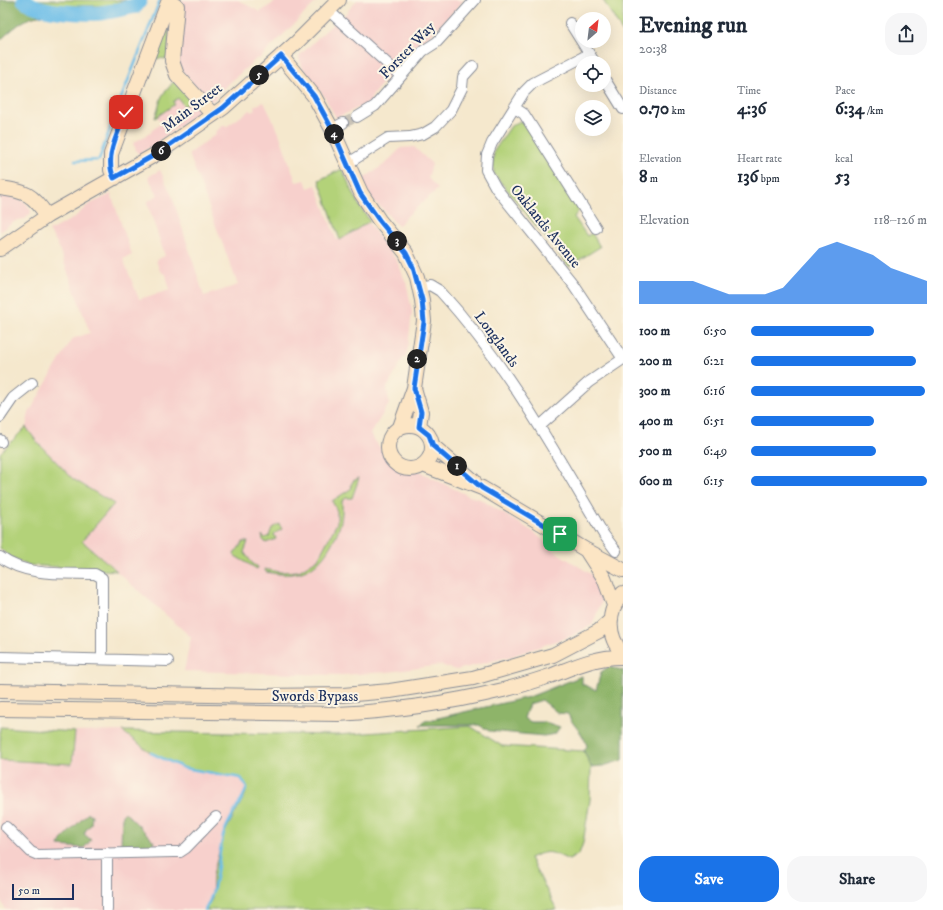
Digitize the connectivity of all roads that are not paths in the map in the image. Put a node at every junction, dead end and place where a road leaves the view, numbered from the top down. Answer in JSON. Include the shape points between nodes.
{"nodes":[{"id":1,"x":169,"y":0,"type":"edge"},
{"id":2,"x":339,"y":0,"type":"edge"},
{"id":3,"x":471,"y":2,"type":"edge"},
{"id":4,"x":329,"y":11,"type":"junction"},
{"id":5,"x":570,"y":22,"type":"dead end"},
{"id":6,"x":589,"y":54,"type":"joint"},
{"id":7,"x":281,"y":56,"type":"junction"},
{"id":8,"x":473,"y":66,"type":"dead end"},
{"id":9,"x":401,"y":76,"type":"junction"},
{"id":10,"x":611,"y":89,"type":"edge"},
{"id":11,"x":515,"y":108,"type":"junction"},
{"id":12,"x":623,"y":109,"type":"edge"},
{"id":13,"x":213,"y":115,"type":"junction"},
{"id":14,"x":357,"y":117,"type":"tunnel mouth"},
{"id":15,"x":347,"y":164,"type":"junction"},
{"id":16,"x":114,"y":178,"type":"junction"},
{"id":17,"x":0,"y":188,"type":"edge"},
{"id":18,"x":47,"y":216,"type":"junction"},
{"id":19,"x":596,"y":228,"type":"dead end"},
{"id":20,"x":0,"y":249,"type":"edge"},
{"id":21,"x":419,"y":287,"type":"junction"},
{"id":22,"x":623,"y":359,"type":"edge"},
{"id":23,"x":32,"y":383,"type":"dead end"},
{"id":24,"x":414,"y":388,"type":"junction"},
{"id":25,"x":0,"y":418,"type":"edge"},
{"id":26,"x":540,"y":426,"type":"junction"},
{"id":27,"x":400,"y":427,"type":"junction"},
{"id":28,"x":419,"y":427,"type":"junction"},
{"id":29,"x":433,"y":446,"type":"junction"},
{"id":30,"x":423,"y":465,"type":"junction"},
{"id":31,"x":482,"y":488,"type":"junction"},
{"id":32,"x":586,"y":550,"type":"junction"},
{"id":33,"x":616,"y":551,"type":"dead end"},
{"id":34,"x":0,"y":557,"type":"edge"},
{"id":35,"x":623,"y":570,"type":"edge"},
{"id":36,"x":623,"y":593,"type":"edge"},
{"id":37,"x":614,"y":605,"type":"junction"},
{"id":38,"x":611,"y":620,"type":"junction"},
{"id":39,"x":623,"y":655,"type":"edge"},
{"id":40,"x":0,"y":657,"type":"edge"},
{"id":41,"x":102,"y":659,"type":"junction"},
{"id":42,"x":168,"y":661,"type":"dead end"},
{"id":43,"x":0,"y":692,"type":"edge"},
{"id":44,"x":0,"y":709,"type":"edge"},
{"id":45,"x":216,"y":816,"type":"dead end"},
{"id":46,"x":6,"y":827,"type":"dead end"},
{"id":47,"x":108,"y":853,"type":"junction"},
{"id":48,"x":107,"y":910,"type":"edge"}],
"edges":[{"from":1,"to":13,"type":"main road","via":[[177,6],[172,61],[177,75]]},
{"from":1,"to":16,"type":"main road","via":[[111,154]]},
{"from":2,"to":4,"type":"main road","name":"Main Street"},
{"from":3,"to":9,"type":"street","name":"Forster Way","via":[[437,42],[427,47]]},
{"from":4,"to":7,"type":"main road","name":"Main Street"},
{"from":4,"to":9,"type":"street"},
{"from":5,"to":6,"type":"street"},
{"from":6,"to":11,"type":"street","name":"Oaklands Avenue","via":[[533,83],[524,92]]},
{"from":7,"to":13,"type":"main road","name":"Main Street"},
{"from":7,"to":15,"type":"main road","via":[[338,126]]},
{"from":8,"to":15,"type":"street","via":[[463,77],[462,88],[452,110],[435,127],[423,134],[388,138]]},
{"from":9,"to":14,"type":"street","name":"Forster Way","via":[[375,106]]},
{"from":10,"to":12,"type":"street"},
{"from":11,"to":19,"type":"street","via":[[524,114]]},
{"from":11,"to":22,"type":"street","name":"Oaklands Avenue","via":[[492,143],[487,155],[486,170],[490,179],[573,284]]},
{"from":13,"to":16,"type":"main road","name":"Main Street","via":[[158,153]]},
{"from":15,"to":21,"type":"main road","via":[[366,203],[406,253]]},
{"from":16,"to":18,"type":"main road","name":"Main Street"},
{"from":17,"to":18,"type":"main road","via":[[31,196]]},
{"from":18,"to":20,"type":"main road","name":"Main Street"},
{"from":21,"to":24,"type":"main road","via":[[424,322]]},
{"from":21,"to":26,"type":"street","name":"Longlands","via":[[434,287],[459,311]]},
{"from":22,"to":26,"type":"street","via":[[589,382]]},
{"from":23,"to":25,"type":"street","via":[[13,398]]},
{"from":24,"to":27,"type":"main road"},
{"from":24,"to":28,"type":"main road","via":[[421,412]]},
{"from":26,"to":33,"type":"street","name":"Longlands","via":[[604,536]]},
{"from":27,"to":28,"type":"main road"},
{"from":27,"to":30,"type":"main road","via":[[390,436],[388,442],[388,452],[392,460],[396,465],[407,469]]},
{"from":28,"to":29,"type":"main road","via":[[429,435]]},
{"from":29,"to":30,"type":"main road","via":[[431,455]]},
{"from":29,"to":31,"type":"main road"},
{"from":30,"to":31,"type":"main road"},
{"from":31,"to":32,"type":"main road"},
{"from":32,"to":35,"type":"main road"},
{"from":32,"to":37,"type":"main road","via":[[604,578]]},
{"from":34,"to":41,"type":"street","via":[[16,567],[30,571],[95,574],[102,578]]},
{"from":36,"to":37,"type":"main road"},
{"from":37,"to":38,"type":"main road"},
{"from":38,"to":39,"type":"main road","via":[[612,636]]},
{"from":38,"to":43,"type":"main road","name":"Swords Bypass","via":[[599,631],[553,655],[473,678],[390,691],[263,696]]},
{"from":39,"to":44,"type":"main road","name":"Swords Bypass","via":[[592,660],[544,678],[455,701],[376,712],[338,714]]},
{"from":40,"to":41,"type":"street"},
{"from":41,"to":42,"type":"street"},
{"from":45,"to":47,"type":"street","via":[[180,852]]},
{"from":46,"to":47,"type":"street","via":[[30,852],[38,855]]},
{"from":47,"to":48,"type":"street"}]}
